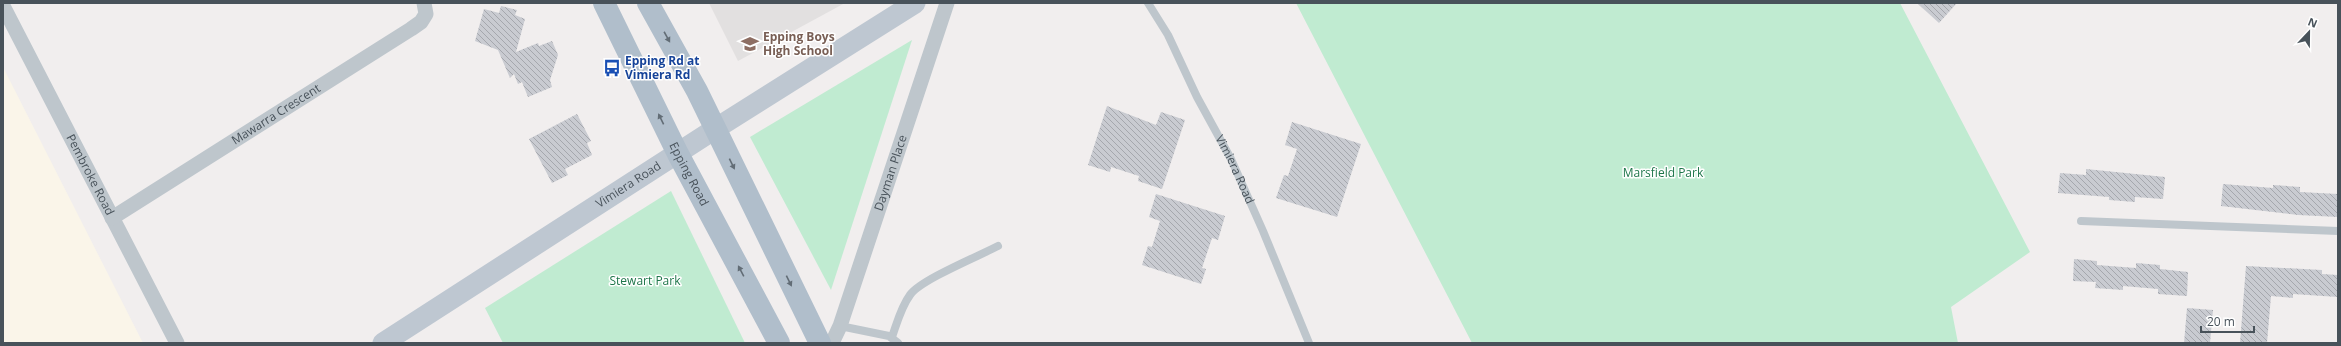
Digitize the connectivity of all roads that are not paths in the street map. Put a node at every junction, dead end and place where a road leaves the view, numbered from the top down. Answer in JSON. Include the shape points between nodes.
{"nodes":[{"id":1,"x":424,"y":3,"type":"edge"},
{"id":2,"x":604,"y":3,"type":"edge"},
{"id":3,"x":648,"y":3,"type":"edge"},
{"id":4,"x":915,"y":3,"type":"edge"},
{"id":5,"x":947,"y":3,"type":"edge"},
{"id":6,"x":1148,"y":3,"type":"edge"},
{"id":7,"x":3,"y":6,"type":"edge"},
{"id":8,"x":715,"y":129,"type":"junction"},
{"id":9,"x":678,"y":154,"type":"junction"},
{"id":10,"x":112,"y":218,"type":"junction"},
{"id":11,"x":2081,"y":221,"type":"dead end"},
{"id":12,"x":2338,"y":231,"type":"edge"},
{"id":13,"x":998,"y":246,"type":"dead end"},
{"id":14,"x":840,"y":326,"type":"junction"},
{"id":15,"x":892,"y":337,"type":"junction"},
{"id":16,"x":178,"y":343,"type":"edge"},
{"id":17,"x":383,"y":343,"type":"edge"},
{"id":18,"x":779,"y":343,"type":"edge"},
{"id":19,"x":820,"y":343,"type":"edge"},
{"id":20,"x":832,"y":343,"type":"edge"},
{"id":21,"x":898,"y":343,"type":"edge"},
{"id":22,"x":1309,"y":343,"type":"edge"}],
"edges":[{"from":1,"to":10,"type":"street","name":"Mawarra Crescent","via":[[426,14],[411,29]]},
{"from":9,"to":2,"type":"main road","name":"Epping Road","one_way":true},
{"from":3,"to":8,"type":"main road","one_way":true},
{"from":4,"to":8,"type":"street","name":"Vimiera Road"},
{"from":5,"to":14,"type":"street","name":"Dayman Place"},
{"from":6,"to":22,"type":"lane","name":"Vimiera Road","via":[[1168,35],[1197,97],[1231,160]]},
{"from":7,"to":10,"type":"street","name":"Pembroke Road"},
{"from":8,"to":9,"type":"street","name":"Vimiera Road"},
{"from":8,"to":19,"type":"main road","one_way":true},
{"from":9,"to":17,"type":"street","name":"Vimiera Road"},
{"from":18,"to":9,"type":"main road","name":"Epping Road","one_way":true},
{"from":10,"to":16,"type":"street","name":"Pembroke Road"},
{"from":11,"to":12,"type":"lane"},
{"from":13,"to":15,"type":"lane","via":[[923,283],[907,299]]},
{"from":14,"to":15,"type":"lane"},
{"from":14,"to":20,"type":"street","name":"Dayman Place"},
{"from":15,"to":21,"type":"lane"}]}
